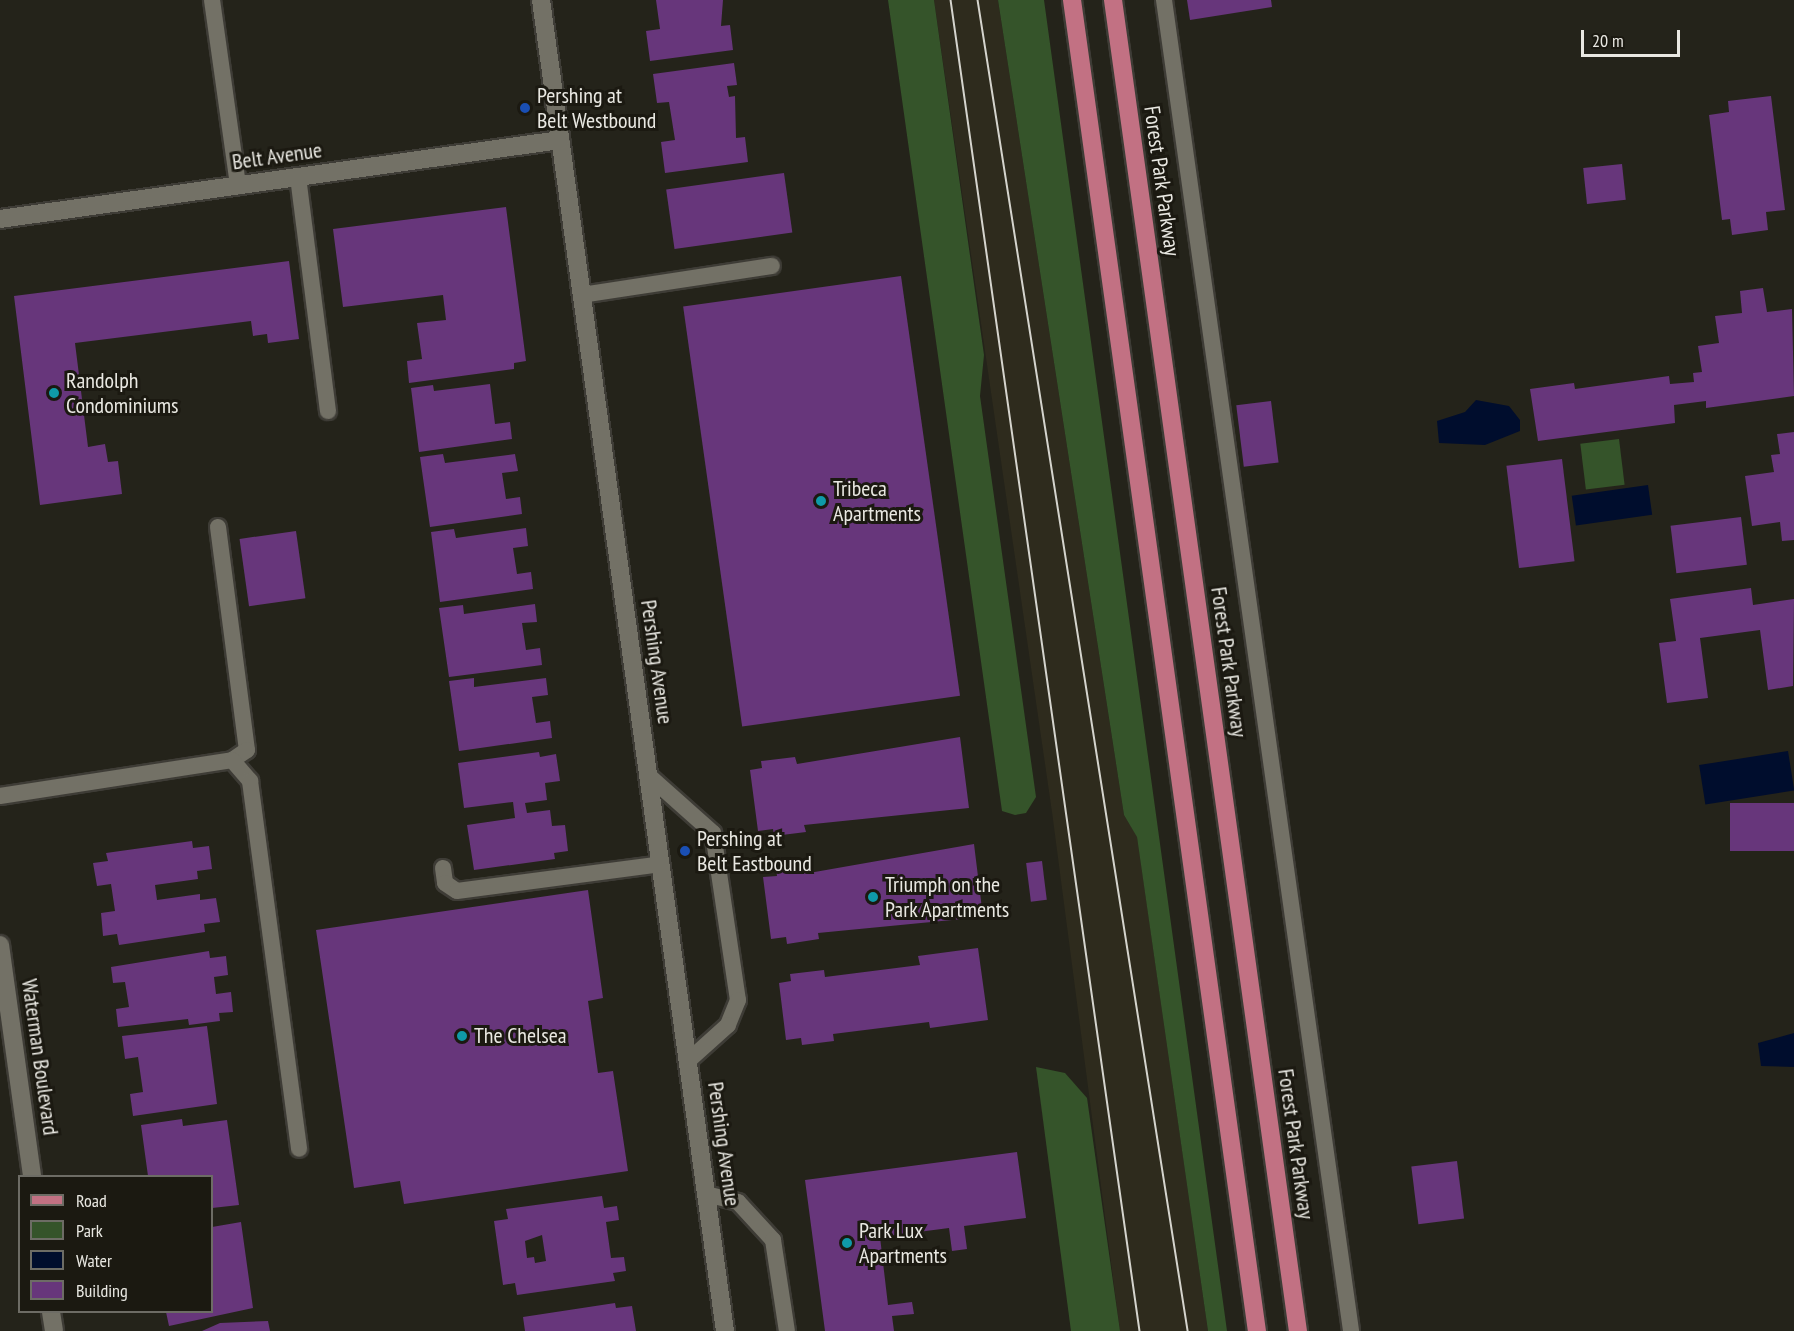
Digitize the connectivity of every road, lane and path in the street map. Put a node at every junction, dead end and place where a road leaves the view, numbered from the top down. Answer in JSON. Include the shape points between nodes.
{"nodes":[{"id":1,"x":212,"y":0,"type":"edge"},
{"id":2,"x":541,"y":0,"type":"edge"},
{"id":3,"x":1072,"y":0,"type":"edge"},
{"id":4,"x":1113,"y":0,"type":"edge"},
{"id":5,"x":1164,"y":0,"type":"edge"},
{"id":6,"x":560,"y":140,"type":"junction"},
{"id":7,"x":298,"y":177,"type":"junction"},
{"id":8,"x":238,"y":186,"type":"junction"},
{"id":9,"x":0,"y":219,"type":"edge"},
{"id":10,"x":772,"y":266,"type":"dead end"},
{"id":11,"x":582,"y":296,"type":"junction"},
{"id":12,"x":328,"y":411,"type":"dead end"},
{"id":13,"x":218,"y":526,"type":"dead end"},
{"id":14,"x":232,"y":760,"type":"junction"},
{"id":15,"x":648,"y":775,"type":"junction"},
{"id":16,"x":0,"y":796,"type":"edge"},
{"id":17,"x":661,"y":864,"type":"junction"},
{"id":18,"x":443,"y":868,"type":"dead end"},
{"id":19,"x":0,"y":945,"type":"edge"},
{"id":20,"x":688,"y":1061,"type":"junction"},
{"id":21,"x":299,"y":1149,"type":"dead end"},
{"id":22,"x":32,"y":1175,"type":"edge"},
{"id":23,"x":706,"y":1194,"type":"junction"},
{"id":24,"x":51,"y":1313,"type":"edge"},
{"id":25,"x":54,"y":1331,"type":"edge"},
{"id":26,"x":725,"y":1331,"type":"edge"},
{"id":27,"x":787,"y":1331,"type":"edge"},
{"id":28,"x":1257,"y":1331,"type":"edge"},
{"id":29,"x":1298,"y":1331,"type":"edge"},
{"id":30,"x":1351,"y":1331,"type":"edge"}],
"edges":[{"from":1,"to":8,"type":"lane"},
{"from":2,"to":6,"type":"street","name":"Pershing Avenue"},
{"from":3,"to":28,"type":"main road"},
{"from":4,"to":29,"type":"main road","name":"Forest Park Parkway"},
{"from":5,"to":30,"type":"lane"},
{"from":6,"to":7,"type":"street","name":"Belt Avenue"},
{"from":6,"to":11,"type":"street","name":"Pershing Avenue"},
{"from":7,"to":8,"type":"street","name":"Belt Avenue"},
{"from":7,"to":12,"type":"lane"},
{"from":8,"to":9,"type":"street","name":"Belt Avenue"},
{"from":10,"to":11,"type":"lane"},
{"from":11,"to":15,"type":"street","name":"Pershing Avenue"},
{"from":13,"to":14,"type":"lane","via":[[247,750]]},
{"from":14,"to":16,"type":"lane"},
{"from":14,"to":21,"type":"lane","via":[[250,781]]},
{"from":15,"to":17,"type":"street","name":"Pershing Avenue"},
{"from":15,"to":20,"type":"lane","via":[[713,833],[738,1000],[728,1024]]},
{"from":17,"to":18,"type":"lane","via":[[457,891],[445,883]]},
{"from":17,"to":20,"type":"street","name":"Pershing Avenue"},
{"from":19,"to":22,"type":"street","name":"Waterman Boulevard"},
{"from":20,"to":23,"type":"street","name":"Pershing Avenue"},
{"from":23,"to":26,"type":"street","name":"Pershing Avenue"},
{"from":23,"to":27,"type":"lane","via":[[738,1202],[773,1240]]},
{"from":24,"to":25,"type":"street"}]}
